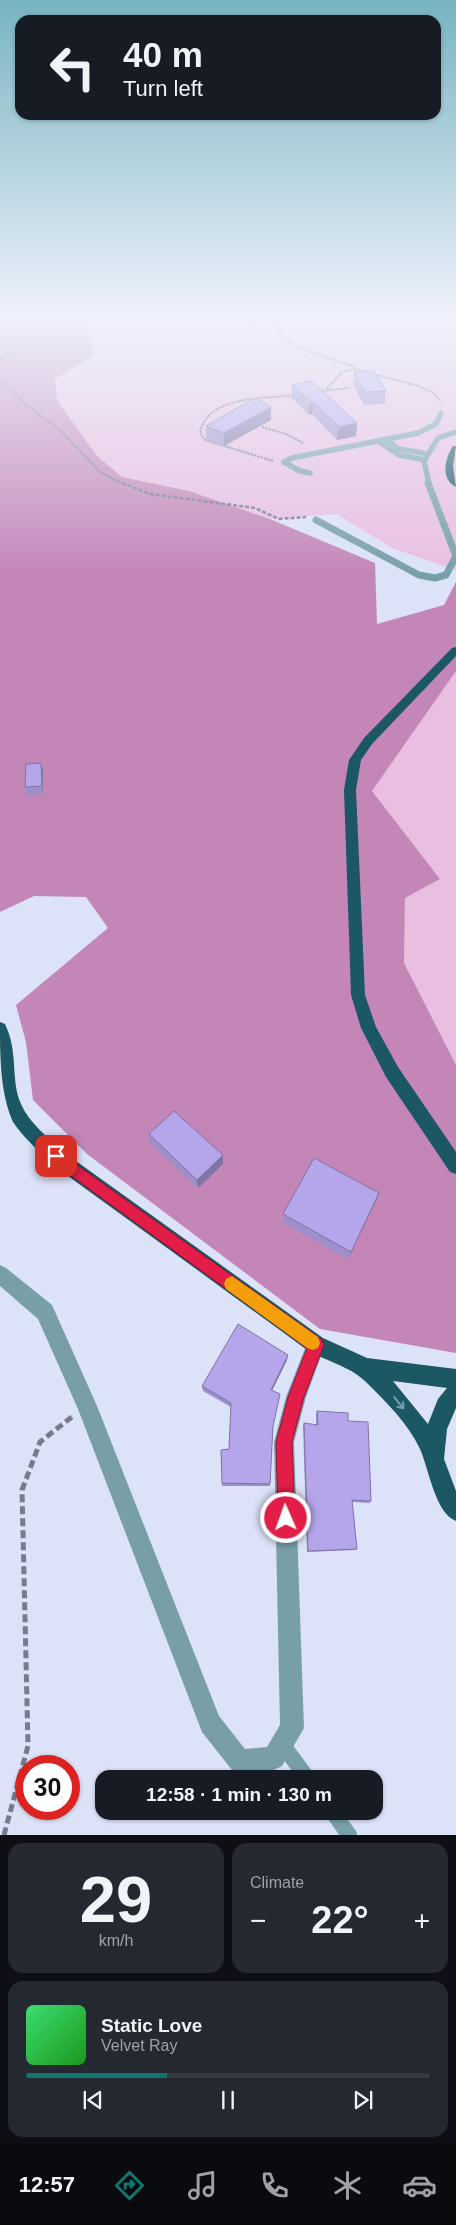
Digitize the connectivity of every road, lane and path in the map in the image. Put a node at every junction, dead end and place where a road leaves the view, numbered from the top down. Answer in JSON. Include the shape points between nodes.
{"nodes":[{"id":1,"x":27,"y":405,"type":"edge"},
{"id":2,"x":231,"y":405,"type":"edge"},
{"id":3,"x":441,"y":405,"type":"edge"},
{"id":4,"x":441,"y":413,"type":"joint"},
{"id":5,"x":456,"y":432,"type":"edge"},
{"id":6,"x":444,"y":434,"type":"junction"},
{"id":7,"x":387,"y":440,"type":"junction"},
{"id":8,"x":456,"y":440,"type":"edge"},
{"id":9,"x":378,"y":441,"type":"junction"},
{"id":10,"x":456,"y":448,"type":"edge"},
{"id":11,"x":424,"y":456,"type":"junction"},
{"id":12,"x":284,"y":462,"type":"junction"},
{"id":13,"x":310,"y":473,"type":"dead end"},
{"id":14,"x":456,"y":484,"type":"edge"},
{"id":15,"x":316,"y":520,"type":"joint"},
{"id":16,"x":456,"y":650,"type":"edge"},
{"id":17,"x":0,"y":1029,"type":"edge"},
{"id":18,"x":456,"y":1166,"type":"edge"},
{"id":19,"x":0,"y":1274,"type":"edge"},
{"id":20,"x":316,"y":1345,"type":"junction"},
{"id":21,"x":366,"y":1368,"type":"junction"},
{"id":22,"x":456,"y":1379,"type":"edge"},
{"id":23,"x":456,"y":1392,"type":"edge"},
{"id":24,"x":88,"y":1406,"type":"junction"},
{"id":25,"x":436,"y":1468,"type":"junction"},
{"id":26,"x":456,"y":1511,"type":"edge"},
{"id":27,"x":282,"y":1744,"type":"junction"},
{"id":28,"x":301,"y":1770,"type":"edge"},
{"id":29,"x":338,"y":1820,"type":"edge"},
{"id":30,"x":4,"y":1835,"type":"edge"},
{"id":31,"x":349,"y":1835,"type":"edge"}],
"edges":[{"from":1,"to":15,"type":"path","via":[[61,431],[100,472],[123,485],[150,494],[255,508],[279,519],[307,517]]},
{"from":2,"to":12,"type":"path","via":[[207,414],[200,433],[205,440],[264,460]]},
{"from":3,"to":4,"type":"path"},
{"from":4,"to":7,"type":"lane","via":[[436,426]]},
{"from":5,"to":6,"type":"lane"},
{"from":6,"to":8,"type":"lane"},
{"from":6,"to":11,"type":"lane"},
{"from":7,"to":9,"type":"lane"},
{"from":7,"to":11,"type":"lane","via":[[398,449]]},
{"from":9,"to":11,"type":"lane","via":[[392,454],[412,460]]},
{"from":9,"to":12,"type":"lane"},
{"from":10,"to":14,"type":"highway","via":[[450,456],[448,468]]},
{"from":11,"to":15,"type":"lane","via":[[428,482],[456,556],[446,575],[435,578],[419,575]]},
{"from":12,"to":13,"type":"lane"},
{"from":16,"to":18,"type":"highway","via":[[368,742],[355,760],[350,790],[358,995],[369,1028],[392,1072]]},
{"from":17,"to":20,"type":"highway","via":[[7,1042],[12,1102],[23,1122],[56,1156]]},
{"from":19,"to":24,"type":"street","via":[[45,1312]]},
{"from":20,"to":21,"type":"highway"},
{"from":20,"to":27,"type":"street","via":[[296,1397],[284,1442],[292,1728]]},
{"from":21,"to":22,"type":"highway"},
{"from":21,"to":25,"type":"highway","one_way":true,"via":[[398,1400],[422,1434]]},
{"from":23,"to":25,"type":"highway","via":[[441,1412],[434,1438]]},
{"from":24,"to":27,"type":"street","via":[[210,1724],[240,1762],[274,1758]]},
{"from":24,"to":30,"type":"path","via":[[40,1442],[22,1490],[28,1746]]},
{"from":25,"to":26,"type":"highway","via":[[446,1497]]},
{"from":27,"to":28,"type":"lane"},
{"from":29,"to":31,"type":"lane"}]}
